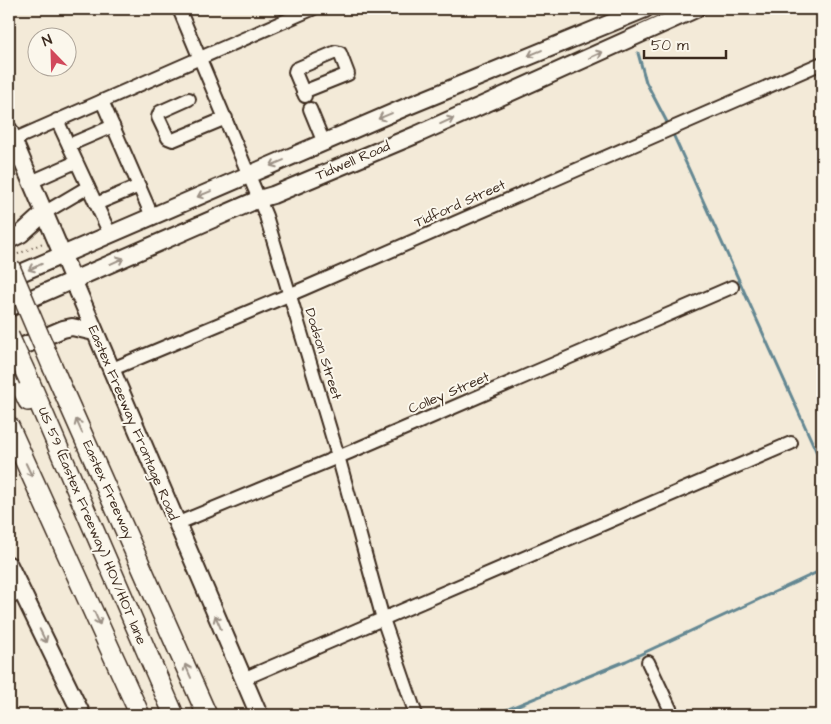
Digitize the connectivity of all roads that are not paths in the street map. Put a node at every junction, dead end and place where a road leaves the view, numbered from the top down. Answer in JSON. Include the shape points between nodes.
{"nodes":[{"id":1,"x":179,"y":9,"type":"edge"},
{"id":2,"x":312,"y":9,"type":"edge"},
{"id":3,"x":645,"y":9,"type":"edge"},
{"id":4,"x":696,"y":9,"type":"edge"},
{"id":5,"x":200,"y":58,"type":"junction"},
{"id":6,"x":822,"y":63,"type":"edge"},
{"id":7,"x":189,"y":99,"type":"dead end"},
{"id":8,"x":102,"y":101,"type":"junction"},
{"id":9,"x":406,"y":107,"type":"junction"},
{"id":10,"x":310,"y":109,"type":"dead end"},
{"id":11,"x":226,"y":118,"type":"junction"},
{"id":12,"x":57,"y":120,"type":"junction"},
{"id":13,"x":113,"y":126,"type":"junction"},
{"id":14,"x":418,"y":134,"type":"junction"},
{"id":15,"x":11,"y":135,"type":"edge"},
{"id":16,"x":324,"y":143,"type":"junction"},
{"id":17,"x":69,"y":145,"type":"junction"},
{"id":18,"x":76,"y":162,"type":"junction"},
{"id":19,"x":249,"y":175,"type":"junction"},
{"id":20,"x":30,"y":182,"type":"junction"},
{"id":21,"x":139,"y":186,"type":"junction"},
{"id":22,"x":88,"y":187,"type":"junction"},
{"id":23,"x":259,"y":198,"type":"junction"},
{"id":24,"x":96,"y":204,"type":"junction"},
{"id":25,"x":44,"y":213,"type":"junction"},
{"id":26,"x":152,"y":216,"type":"junction"},
{"id":27,"x":110,"y":234,"type":"junction"},
{"id":28,"x":12,"y":253,"type":"edge"},
{"id":29,"x":62,"y":255,"type":"junction"},
{"id":30,"x":9,"y":278,"type":"edge"},
{"id":31,"x":72,"y":280,"type":"junction"},
{"id":32,"x":732,"y":287,"type":"dead end"},
{"id":33,"x":289,"y":294,"type":"junction"},
{"id":34,"x":9,"y":308,"type":"edge"},
{"id":35,"x":94,"y":332,"type":"junction"},
{"id":36,"x":9,"y":336,"type":"edge"},
{"id":37,"x":9,"y":352,"type":"edge"},
{"id":38,"x":9,"y":361,"type":"edge"},
{"id":39,"x":110,"y":370,"type":"junction"},
{"id":40,"x":25,"y":383,"type":"junction"},
{"id":41,"x":9,"y":426,"type":"edge"},
{"id":42,"x":791,"y":443,"type":"dead end"},
{"id":43,"x":338,"y":456,"type":"junction"},
{"id":44,"x":176,"y":524,"type":"junction"},
{"id":45,"x":9,"y":565,"type":"edge"},
{"id":46,"x":15,"y":595,"type":"edge"},
{"id":47,"x":384,"y":618,"type":"junction"},
{"id":48,"x":648,"y":662,"type":"dead end"},
{"id":49,"x":243,"y":679,"type":"junction"},
{"id":50,"x":82,"y":715,"type":"edge"},
{"id":51,"x":140,"y":715,"type":"edge"},
{"id":52,"x":174,"y":715,"type":"edge"},
{"id":53,"x":207,"y":715,"type":"edge"},
{"id":54,"x":259,"y":715,"type":"edge"},
{"id":55,"x":416,"y":715,"type":"edge"},
{"id":56,"x":673,"y":715,"type":"edge"}],
"edges":[{"from":1,"to":5,"type":"street","name":"Dodson Street"},
{"from":2,"to":5,"type":"street"},
{"from":3,"to":9,"type":"main road","name":"Tidwell Road","one_way":true},
{"from":14,"to":4,"type":"main road","name":"Tidwell Road","one_way":true},
{"from":5,"to":8,"type":"street"},
{"from":5,"to":11,"type":"street","name":"Dodson Street"},
{"from":6,"to":33,"type":"street","name":"Tidford Street"},
{"from":7,"to":11,"type":"street","via":[[160,112],[158,117],[168,138],[173,140]]},
{"from":8,"to":12,"type":"street"},
{"from":8,"to":13,"type":"street"},
{"from":9,"to":14,"type":"main road"},
{"from":9,"to":16,"type":"main road","name":"Tidwell Road","one_way":true},
{"from":10,"to":16,"type":"street"},
{"from":11,"to":19,"type":"street","name":"Dodson Street"},
{"from":12,"to":15,"type":"street"},
{"from":12,"to":17,"type":"street"},
{"from":13,"to":17,"type":"street"},
{"from":13,"to":21,"type":"street"},
{"from":14,"to":23,"type":"main road","name":"Tidwell Road","via":[[274,195]]},
{"from":15,"to":20,"type":"main road","name":"Eastex Freeway Frontage Road"},
{"from":16,"to":19,"type":"main road","name":"Tidwell Road","one_way":true},
{"from":17,"to":18,"type":"street"},
{"from":18,"to":20,"type":"street"},
{"from":18,"to":22,"type":"street"},
{"from":19,"to":23,"type":"street","name":"Dodson Street"},
{"from":19,"to":26,"type":"main road","name":"Tidwell Road","one_way":true},
{"from":20,"to":25,"type":"main road","name":"Eastex Freeway Frontage Road"},
{"from":21,"to":24,"type":"street"},
{"from":21,"to":26,"type":"street"},
{"from":22,"to":24,"type":"street"},
{"from":22,"to":25,"type":"street"},
{"from":31,"to":23,"type":"main road","name":"Tidwell Road","one_way":true},
{"from":23,"to":33,"type":"street","name":"Dodson Street"},
{"from":24,"to":27,"type":"street"},
{"from":25,"to":28,"type":"main road","via":[[21,234]]},
{"from":25,"to":29,"type":"main road","name":"Eastex Freeway Frontage Road"},
{"from":26,"to":27,"type":"main road","name":"Tidwell Road"},
{"from":27,"to":29,"type":"main road","name":"Tidwell Road"},
{"from":53,"to":28,"type":"highway","name":"Eastex Freeway","one_way":true,"bridge":true,"via":[[54,368]]},
{"from":29,"to":30,"type":"main road","name":"Tidwell Road","one_way":true},
{"from":29,"to":31,"type":"main road","name":"Eastex Freeway Frontage Road"},
{"from":31,"to":34,"type":"main road","name":"Tidwell Road"},
{"from":31,"to":35,"type":"main road","name":"Eastex Freeway Frontage Road"},
{"from":32,"to":43,"type":"street","name":"Colley Street"},
{"from":33,"to":39,"type":"street","name":"Tidford Street"},
{"from":33,"to":43,"type":"street","name":"Dodson Street"},
{"from":35,"to":37,"type":"main road","via":[[72,327],[63,329]]},
{"from":35,"to":39,"type":"main road","name":"Eastex Freeway Frontage Road"},
{"from":36,"to":40,"type":"highway","name":"US 59 (Eastex Freeway) HOV/HOT lane","bridge":true},
{"from":38,"to":40,"type":"highway"},
{"from":39,"to":44,"type":"main road","name":"Eastex Freeway Frontage Road"},
{"from":40,"to":52,"type":"highway","name":"US 59 (Eastex Freeway) HOV/HOT lane"},
{"from":41,"to":51,"type":"highway","one_way":true},
{"from":42,"to":47,"type":"street"},
{"from":43,"to":44,"type":"street","name":"Colley Street"},
{"from":43,"to":47,"type":"street","name":"Dodson Street"},
{"from":49,"to":44,"type":"main road","name":"Eastex Freeway Frontage Road","one_way":true},
{"from":45,"to":46,"type":"main road"},
{"from":46,"to":50,"type":"main road","one_way":true},
{"from":47,"to":49,"type":"street"},
{"from":47,"to":55,"type":"street","name":"Dodson Street"},
{"from":48,"to":56,"type":"street"},
{"from":49,"to":54,"type":"main road","name":"Eastex Freeway Frontage Road"}]}
